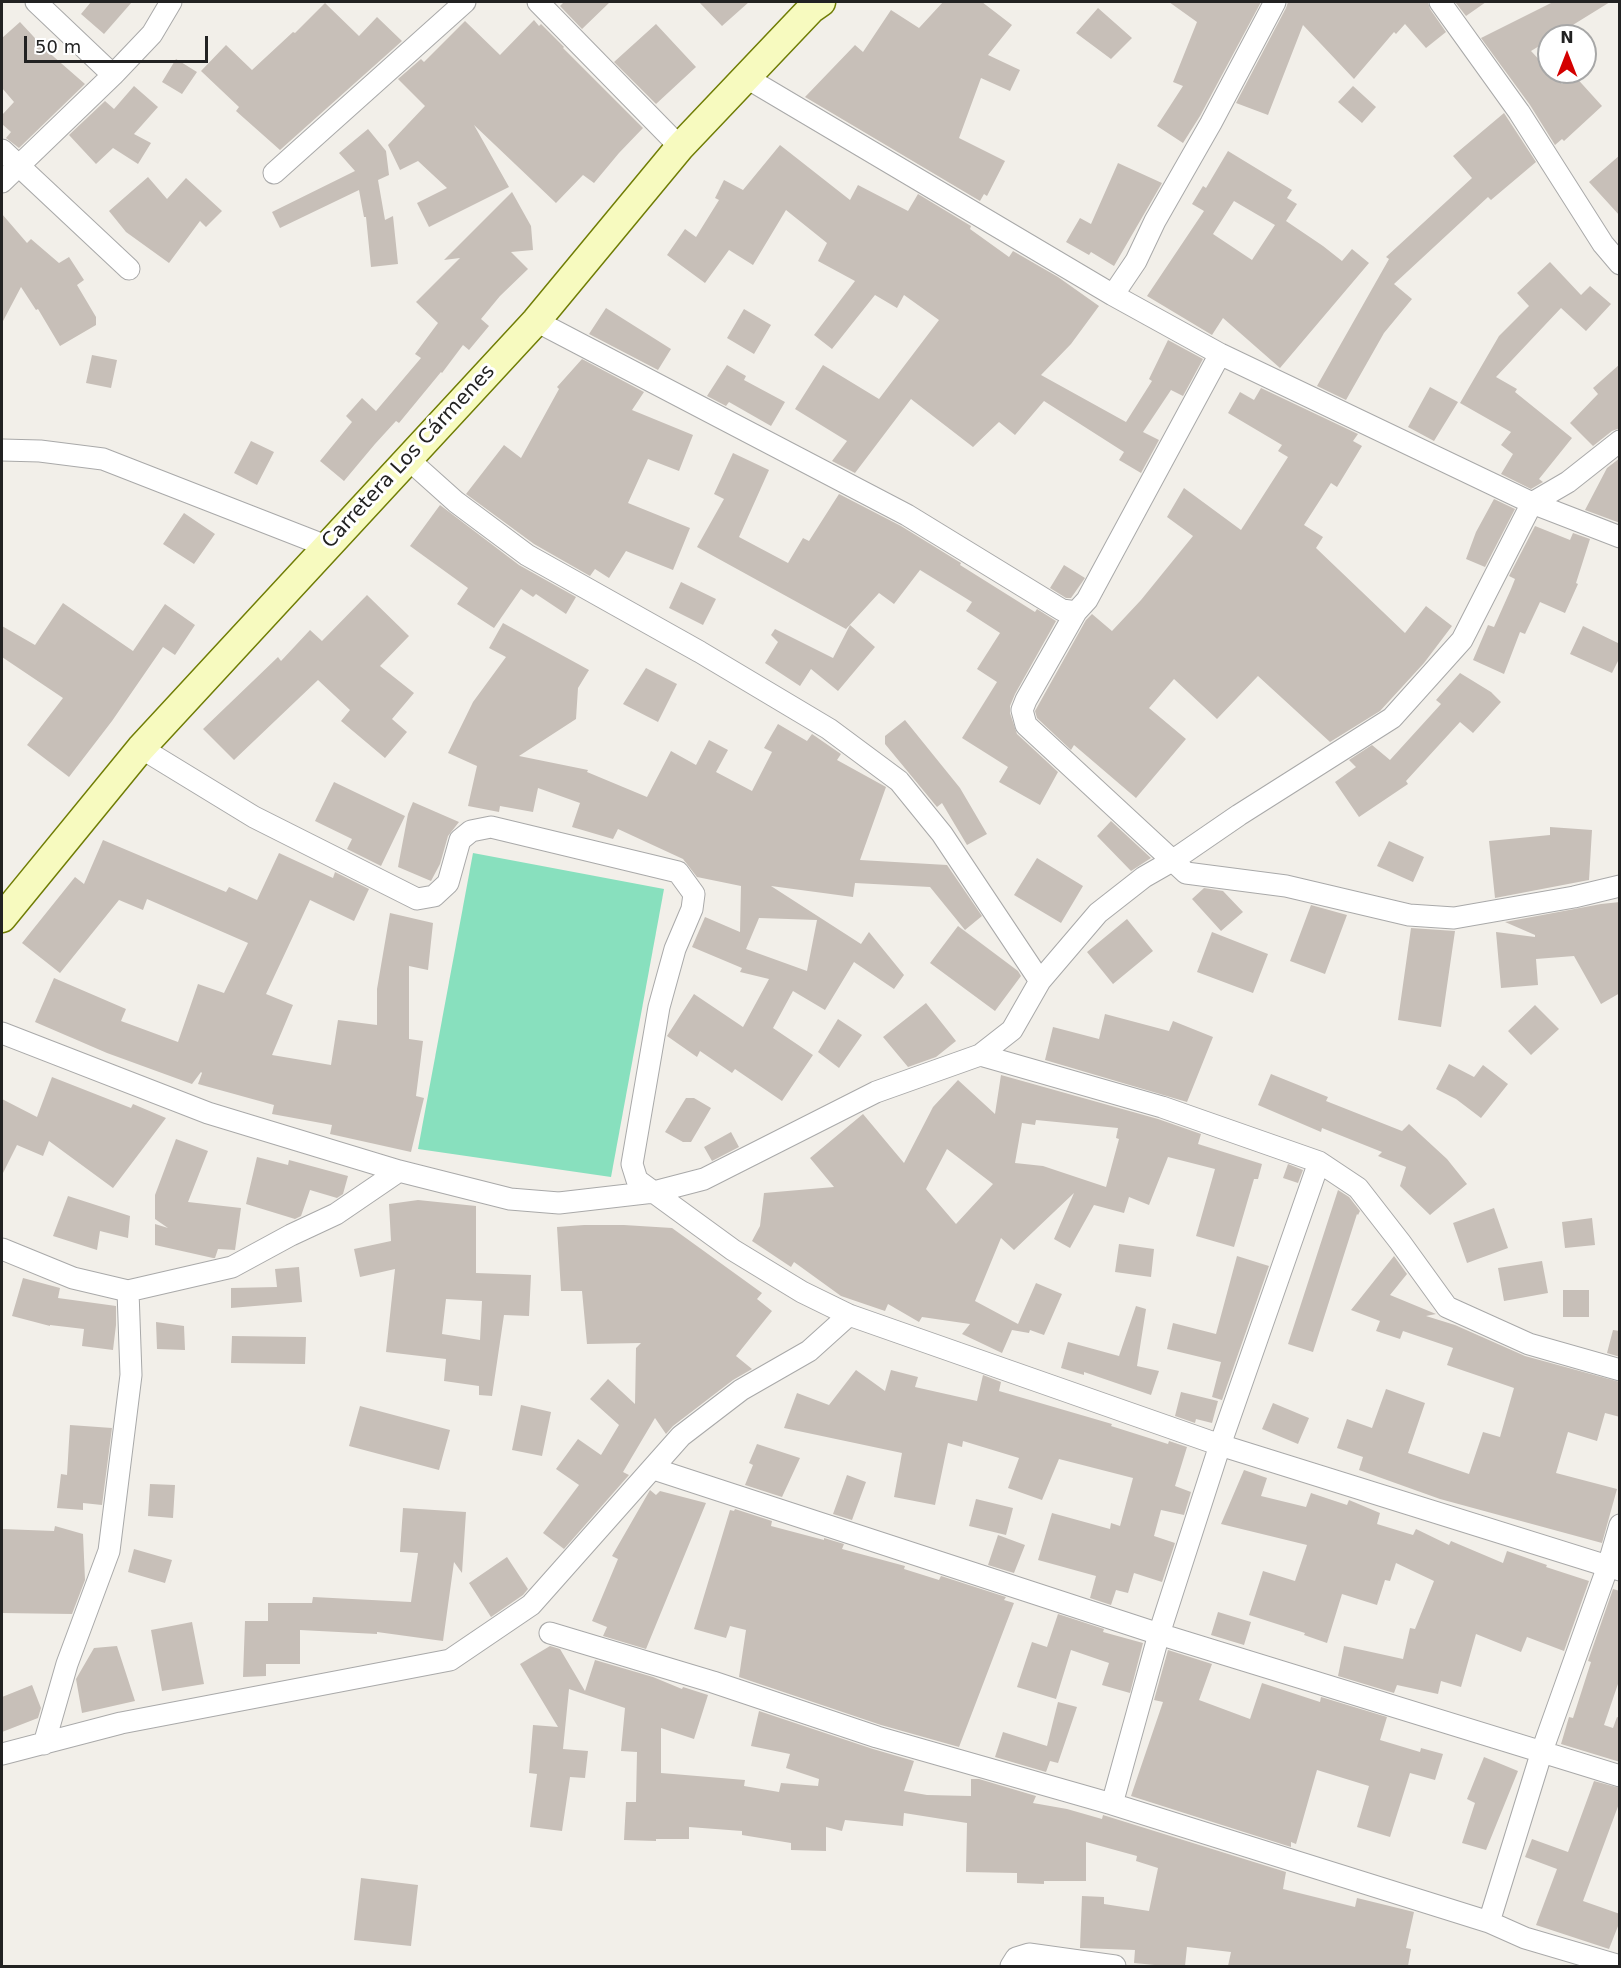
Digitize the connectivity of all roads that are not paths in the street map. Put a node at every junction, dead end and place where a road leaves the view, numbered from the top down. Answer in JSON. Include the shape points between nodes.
{"nodes":[{"id":1,"x":36,"y":2,"type":"edge"},
{"id":2,"x":171,"y":2,"type":"edge"},
{"id":3,"x":465,"y":2,"type":"edge"},
{"id":4,"x":538,"y":2,"type":"edge"},
{"id":5,"x":1275,"y":2,"type":"edge"},
{"id":6,"x":1440,"y":2,"type":"edge"},
{"id":7,"x":812,"y":4,"type":"edge"},
{"id":8,"x":113,"y":75,"type":"junction"},
{"id":9,"x":747,"y":78,"type":"junction"},
{"id":10,"x":680,"y":147,"type":"junction"},
{"id":11,"x":2,"y":150,"type":"edge"},
{"id":12,"x":19,"y":166,"type":"junction"},
{"id":13,"x":274,"y":173,"type":"dead end"},
{"id":14,"x":2,"y":182,"type":"edge"},
{"id":15,"x":1620,"y":264,"type":"edge"},
{"id":16,"x":129,"y":269,"type":"dead end"},
{"id":17,"x":1113,"y":295,"type":"junction"},
{"id":18,"x":536,"y":321,"type":"junction"},
{"id":19,"x":1220,"y":354,"type":"junction"},
{"id":20,"x":1620,"y":441,"type":"edge"},
{"id":21,"x":2,"y":450,"type":"edge"},
{"id":22,"x":408,"y":459,"type":"junction"},
{"id":23,"x":1532,"y":503,"type":"junction"},
{"id":24,"x":1620,"y":537,"type":"edge"},
{"id":25,"x":326,"y":546,"type":"junction"},
{"id":26,"x":1076,"y":612,"type":"junction"},
{"id":27,"x":141,"y":748,"type":"junction"},
{"id":28,"x":1172,"y":861,"type":"junction"},
{"id":29,"x":1620,"y":886,"type":"edge"},
{"id":30,"x":2,"y":918,"type":"edge"},
{"id":31,"x":1040,"y":981,"type":"junction"},
{"id":32,"x":2,"y":1033,"type":"edge"},
{"id":33,"x":980,"y":1055,"type":"junction"},
{"id":34,"x":1319,"y":1162,"type":"junction"},
{"id":35,"x":399,"y":1171,"type":"junction"},
{"id":36,"x":654,"y":1192,"type":"junction"},
{"id":37,"x":2,"y":1249,"type":"edge"},
{"id":38,"x":128,"y":1291,"type":"junction"},
{"id":39,"x":849,"y":1315,"type":"junction"},
{"id":40,"x":1620,"y":1370,"type":"edge"},
{"id":41,"x":1220,"y":1445,"type":"junction"},
{"id":42,"x":654,"y":1468,"type":"junction"},
{"id":43,"x":1620,"y":1525,"type":"edge"},
{"id":44,"x":1614,"y":1568,"type":"edge"},
{"id":45,"x":550,"y":1633,"type":"dead end"},
{"id":46,"x":1159,"y":1634,"type":"junction"},
{"id":47,"x":44,"y":1744,"type":"junction"},
{"id":48,"x":1542,"y":1752,"type":"junction"},
{"id":49,"x":2,"y":1754,"type":"edge"},
{"id":50,"x":1620,"y":1776,"type":"edge"},
{"id":51,"x":1112,"y":1804,"type":"junction"},
{"id":52,"x":1489,"y":1922,"type":"junction"},
{"id":53,"x":1011,"y":1966,"type":"edge"},
{"id":54,"x":1114,"y":1966,"type":"edge"},
{"id":55,"x":1620,"y":1966,"type":"edge"}],
"edges":[{"from":1,"to":8,"type":"street"},
{"from":2,"to":8,"type":"street","via":[[152,34]]},
{"from":3,"to":13,"type":"street"},
{"from":4,"to":10,"type":"street"},
{"from":5,"to":17,"type":"street","via":[[1136,261]]},
{"from":6,"to":15,"type":"street"},
{"from":7,"to":9,"type":"main road","name":"Carretera Los Cármenes"},
{"from":8,"to":12,"type":"street"},
{"from":9,"to":10,"type":"main road","name":"Carretera Los Cármenes"},
{"from":9,"to":17,"type":"street"},
{"from":10,"to":18,"type":"main road","name":"Carretera Los Cármenes"},
{"from":11,"to":12,"type":"street"},
{"from":12,"to":14,"type":"street"},
{"from":12,"to":16,"type":"street"},
{"from":17,"to":19,"type":"street"},
{"from":18,"to":22,"type":"main road","name":"Carretera Los Cármenes"},
{"from":18,"to":26,"type":"street","via":[[907,515],[1062,610]]},
{"from":19,"to":23,"type":"street"},
{"from":19,"to":26,"type":"street","via":[[1087,600]]},
{"from":20,"to":23,"type":"street","via":[[1568,482]]},
{"from":21,"to":25,"type":"street","via":[[104,459]]},
{"from":22,"to":25,"type":"main road","name":"Carretera Los Cármenes"},
{"from":22,"to":31,"type":"street","via":[[456,502],[527,555],[828,729],[899,781],[942,834]]},
{"from":23,"to":24,"type":"street"},
{"from":23,"to":28,"type":"street","via":[[1462,640],[1392,718]]},
{"from":25,"to":27,"type":"main road","name":"Carretera Los Cármenes"},
{"from":26,"to":28,"type":"street","via":[[1026,700],[1022,710],[1026,725]]},
{"from":27,"to":30,"type":"main road","name":"Carretera Los Cármenes"},
{"from":27,"to":36,"type":"street","via":[[254,817],[417,899],[434,896],[448,883],[460,840],[471,831],[491,827],[678,872],[694,894],[692,909],[675,949],[659,1007],[632,1164],[637,1180]]},
{"from":28,"to":29,"type":"street","via":[[1186,873],[1286,886],[1409,915],[1454,918]]},
{"from":28,"to":31,"type":"street","via":[[1098,913]]},
{"from":31,"to":33,"type":"street","via":[[1012,1030]]},
{"from":32,"to":35,"type":"street","via":[[208,1113]]},
{"from":33,"to":34,"type":"street","via":[[1162,1107]]},
{"from":33,"to":36,"type":"street","via":[[876,1092],[704,1179]]},
{"from":34,"to":40,"type":"street","via":[[1358,1188],[1447,1307],[1529,1344]]},
{"from":34,"to":41,"type":"street"},
{"from":35,"to":36,"type":"street","via":[[510,1199],[559,1203]]},
{"from":35,"to":38,"type":"street","via":[[336,1214],[232,1268]]},
{"from":36,"to":39,"type":"street","via":[[733,1250]]},
{"from":37,"to":38,"type":"street","via":[[73,1278]]},
{"from":38,"to":47,"type":"street","via":[[132,1375],[109,1551],[67,1664]]},
{"from":39,"to":41,"type":"street"},
{"from":39,"to":42,"type":"street","via":[[809,1351],[741,1390],[681,1436]]},
{"from":41,"to":44,"type":"street"},
{"from":41,"to":46,"type":"street"},
{"from":42,"to":46,"type":"street"},
{"from":42,"to":47,"type":"street","via":[[531,1605],[450,1660],[121,1723]]},
{"from":43,"to":44,"type":"street"},
{"from":44,"to":48,"type":"street"},
{"from":45,"to":51,"type":"street","via":[[877,1737]]},
{"from":46,"to":48,"type":"street"},
{"from":46,"to":51,"type":"street"},
{"from":47,"to":49,"type":"street"},
{"from":48,"to":50,"type":"street"},
{"from":48,"to":52,"type":"street"},
{"from":51,"to":52,"type":"street"},
{"from":52,"to":55,"type":"street","via":[[1525,1938]]},
{"from":53,"to":54,"type":"street","via":[[1016,1958],[1029,1954]]}]}
